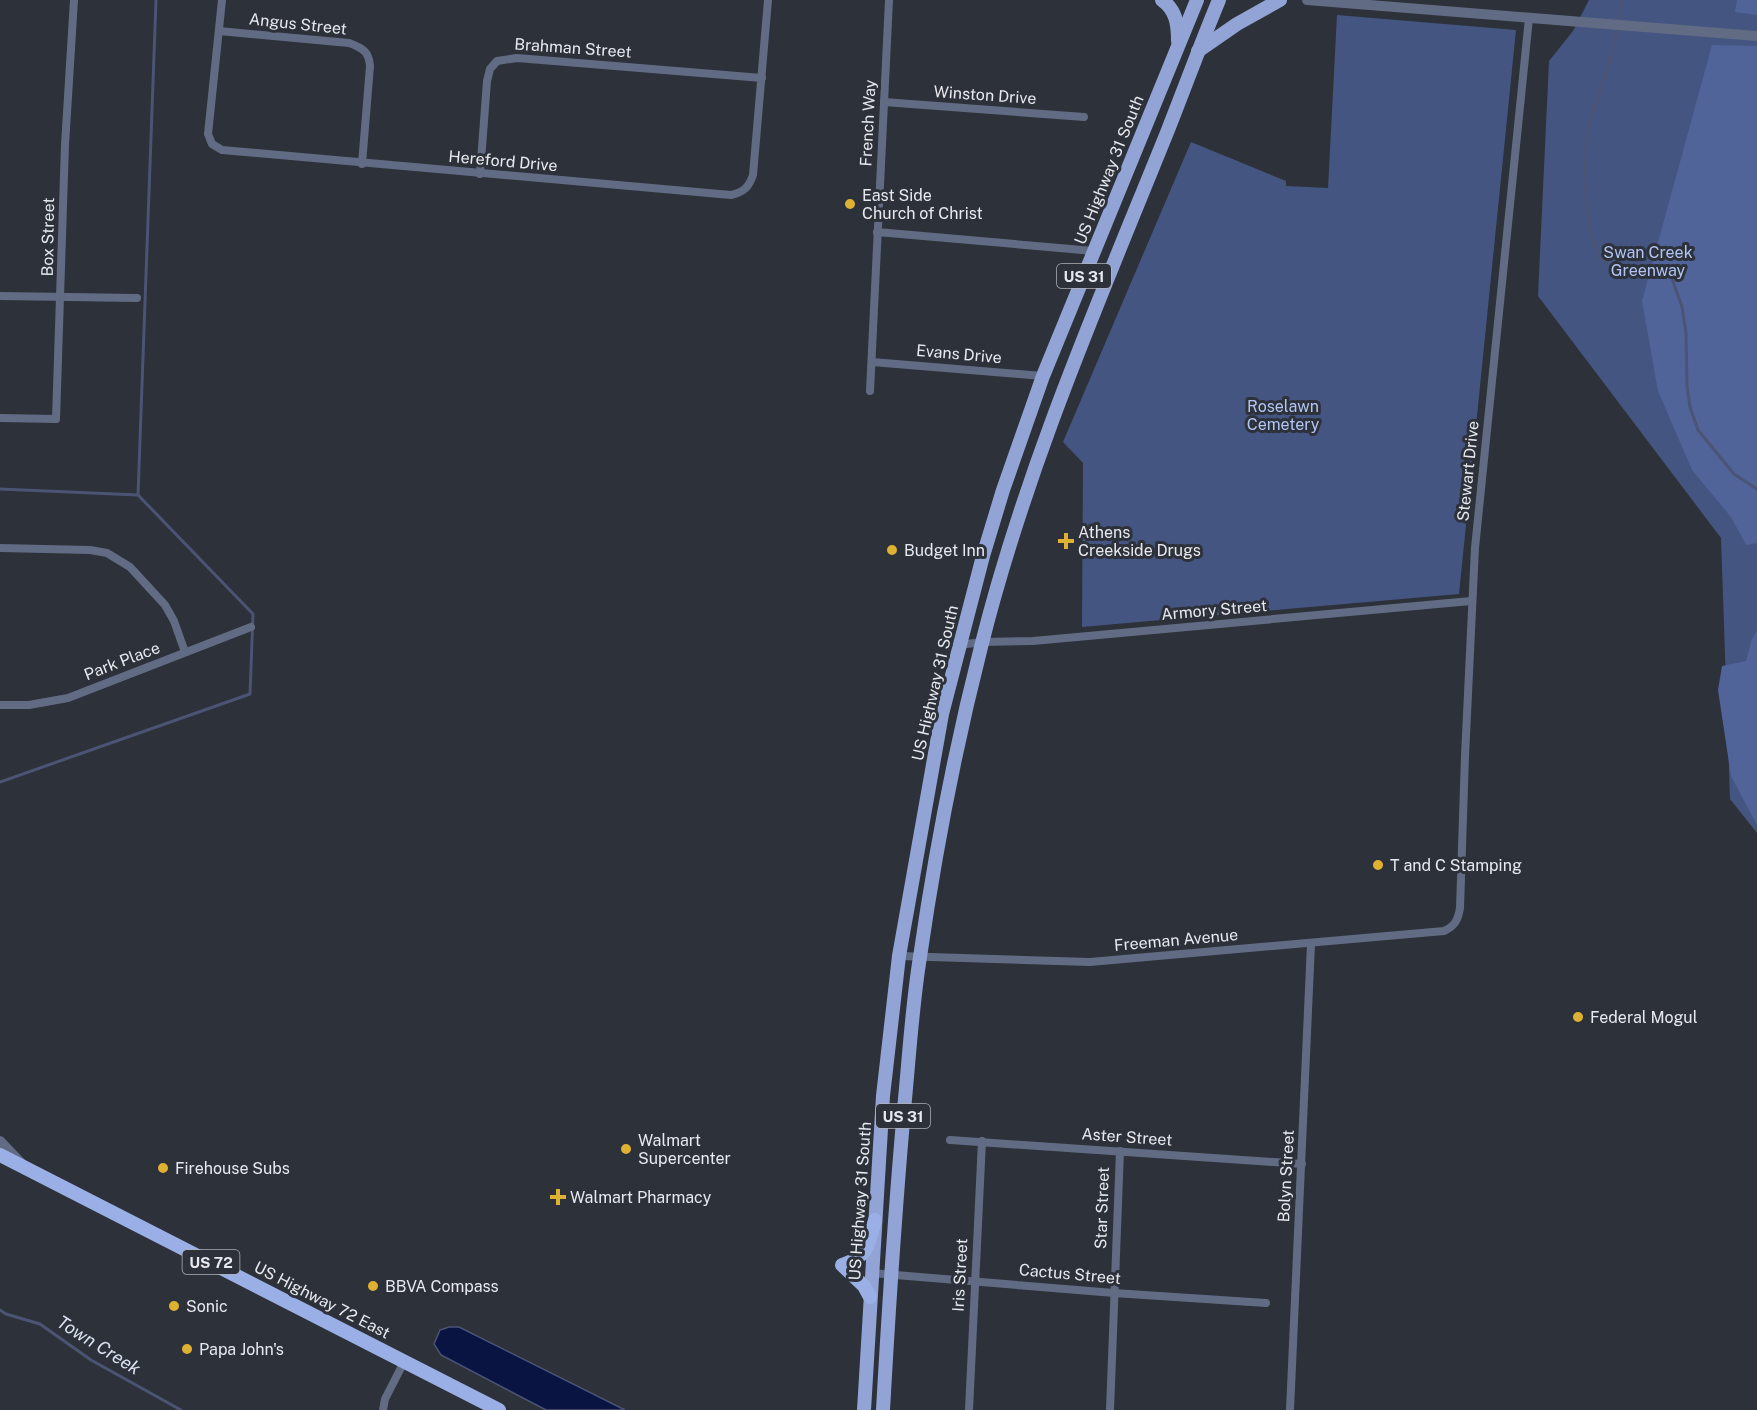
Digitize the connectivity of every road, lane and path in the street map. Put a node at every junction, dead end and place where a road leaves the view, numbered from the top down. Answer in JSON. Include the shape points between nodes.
{"nodes":[{"id":1,"x":74,"y":0,"type":"edge"},
{"id":2,"x":222,"y":0,"type":"edge"},
{"id":3,"x":768,"y":0,"type":"edge"},
{"id":4,"x":889,"y":0,"type":"edge"},
{"id":5,"x":1162,"y":0,"type":"edge"},
{"id":6,"x":1197,"y":0,"type":"edge"},
{"id":7,"x":1219,"y":0,"type":"edge"},
{"id":8,"x":1280,"y":0,"type":"edge"},
{"id":9,"x":1307,"y":0,"type":"edge"},
{"id":10,"x":1529,"y":18,"type":"junction"},
{"id":11,"x":219,"y":31,"type":"junction"},
{"id":12,"x":1757,"y":36,"type":"edge"},
{"id":13,"x":1178,"y":44,"type":"junction"},
{"id":14,"x":1198,"y":51,"type":"junction"},
{"id":15,"x":762,"y":78,"type":"junction"},
{"id":16,"x":884,"y":102,"type":"junction"},
{"id":17,"x":1084,"y":117,"type":"dead end"},
{"id":18,"x":362,"y":164,"type":"junction"},
{"id":19,"x":480,"y":174,"type":"junction"},
{"id":20,"x":878,"y":232,"type":"junction"},
{"id":21,"x":1094,"y":251,"type":"junction"},
{"id":22,"x":0,"y":296,"type":"edge"},
{"id":23,"x":61,"y":297,"type":"junction"},
{"id":24,"x":137,"y":298,"type":"dead end"},
{"id":25,"x":872,"y":362,"type":"junction"},
{"id":26,"x":1043,"y":376,"type":"junction"},
{"id":27,"x":870,"y":391,"type":"dead end"},
{"id":28,"x":0,"y":418,"type":"edge"},
{"id":29,"x":0,"y":548,"type":"edge"},
{"id":30,"x":1471,"y":601,"type":"junction"},
{"id":31,"x":251,"y":627,"type":"dead end"},
{"id":32,"x":982,"y":642,"type":"junction"},
{"id":33,"x":959,"y":645,"type":"junction"},
{"id":34,"x":184,"y":652,"type":"junction"},
{"id":35,"x":0,"y":705,"type":"edge"},
{"id":36,"x":1453,"y":927,"type":"joint"},
{"id":37,"x":1311,"y":944,"type":"junction"},
{"id":38,"x":899,"y":956,"type":"junction"},
{"id":39,"x":920,"y":957,"type":"junction"},
{"id":40,"x":950,"y":1140,"type":"dead end"},
{"id":41,"x":0,"y":1142,"type":"edge"},
{"id":42,"x":982,"y":1142,"type":"junction"},
{"id":43,"x":1119,"y":1151,"type":"junction"},
{"id":44,"x":0,"y":1155,"type":"edge"},
{"id":45,"x":1302,"y":1164,"type":"junction"},
{"id":46,"x":24,"y":1166,"type":"junction"},
{"id":47,"x":875,"y":1220,"type":"junction"},
{"id":48,"x":871,"y":1273,"type":"junction"},
{"id":49,"x":891,"y":1275,"type":"junction"},
{"id":50,"x":975,"y":1281,"type":"junction"},
{"id":51,"x":1114,"y":1293,"type":"junction"},
{"id":52,"x":870,"y":1297,"type":"junction"},
{"id":53,"x":1266,"y":1303,"type":"dead end"},
{"id":54,"x":405,"y":1360,"type":"junction"},
{"id":55,"x":383,"y":1410,"type":"edge"},
{"id":56,"x":500,"y":1410,"type":"edge"},
{"id":57,"x":864,"y":1410,"type":"edge"},
{"id":58,"x":883,"y":1410,"type":"edge"},
{"id":59,"x":969,"y":1410,"type":"edge"},
{"id":60,"x":1110,"y":1410,"type":"edge"},
{"id":61,"x":1290,"y":1410,"type":"edge"}],
"edges":[{"from":1,"to":23,"type":"street","name":"Box Street"},
{"from":2,"to":11,"type":"street","name":"Hereford Drive"},
{"from":3,"to":15,"type":"street","name":"Hereford Drive"},
{"from":4,"to":16,"type":"street","name":"French Way"},
{"from":5,"to":13,"type":"main road","via":[[1174,14]]},
{"from":6,"to":13,"type":"main road","name":"US Highway 31 South","number":"US 31"},
{"from":7,"to":14,"type":"main road","number":"US 31"},
{"from":8,"to":14,"type":"main road"},
{"from":9,"to":10,"type":"street"},
{"from":10,"to":12,"type":"street"},
{"from":10,"to":30,"type":"street","name":"Stewart Drive"},
{"from":11,"to":18,"type":"street","name":"Angus Street","via":[[361,47],[369,55],[370,66]]},
{"from":11,"to":18,"type":"street","name":"Hereford Drive","via":[[208,134],[212,144],[234,153]]},
{"from":13,"to":21,"type":"main road","name":"US Highway 31 South","number":"US 31"},
{"from":14,"to":32,"type":"main road","number":"US 31","via":[[1044,440]]},
{"from":15,"to":19,"type":"street","name":"Hereford Drive","via":[[753,175],[741,193]]},
{"from":15,"to":19,"type":"street","name":"Brahman Street","via":[[517,58],[497,61],[487,81]]},
{"from":16,"to":17,"type":"street","name":"Winston Drive"},
{"from":16,"to":20,"type":"street","name":"French Way"},
{"from":18,"to":19,"type":"street","name":"Hereford Drive"},
{"from":20,"to":21,"type":"street"},
{"from":20,"to":25,"type":"street","name":"French Way"},
{"from":21,"to":26,"type":"main road","name":"US Highway 31 South","number":"US 31"},
{"from":22,"to":23,"type":"street"},
{"from":23,"to":24,"type":"street"},
{"from":23,"to":28,"type":"street","name":"Box Street","via":[[56,419]]},
{"from":25,"to":26,"type":"street","name":"Evans Drive"},
{"from":25,"to":27,"type":"street","name":"French Way"},
{"from":26,"to":33,"type":"main road","name":"US Highway 31 South","number":"US 31","via":[[1003,490]]},
{"from":29,"to":34,"type":"street","via":[[90,550],[107,554],[130,567],[165,605]]},
{"from":30,"to":32,"type":"street","name":"Armory Street","via":[[1034,641]]},
{"from":30,"to":36,"type":"street","name":"Stewart Drive","via":[[1460,908]]},
{"from":31,"to":34,"type":"street","name":"Park Place"},
{"from":32,"to":33,"type":"street","name":"Armory Street"},
{"from":32,"to":39,"type":"main road","number":"US 31","via":[[963,722]]},
{"from":33,"to":38,"type":"main road","name":"US Highway 31 South","number":"US 31","via":[[942,714]]},
{"from":34,"to":35,"type":"street","name":"Park Place","via":[[68,698]]},
{"from":36,"to":37,"type":"street","name":"Freeman Avenue"},
{"from":37,"to":39,"type":"street","name":"Freeman Avenue","via":[[1090,962]]},
{"from":37,"to":45,"type":"street","name":"Bolyn Street"},
{"from":38,"to":39,"type":"street","name":"Freeman Avenue"},
{"from":38,"to":47,"type":"main road","name":"US Highway 31 South","number":"US 31","via":[[883,1096]]},
{"from":39,"to":49,"type":"main road","number":"US 31"},
{"from":40,"to":42,"type":"street","name":"Aster Street"},
{"from":41,"to":46,"type":"street"},
{"from":42,"to":43,"type":"street","name":"Aster Street"},
{"from":42,"to":50,"type":"street","name":"Iris Street"},
{"from":43,"to":45,"type":"street","name":"Aster Street"},
{"from":43,"to":51,"type":"street","name":"Star Street"},
{"from":44,"to":46,"type":"highway","name":"US Highway 72 East","number":"US 72"},
{"from":45,"to":61,"type":"street","name":"Bolyn Street"},
{"from":46,"to":54,"type":"highway","name":"US Highway 72 East","number":"US 72"},
{"from":47,"to":48,"type":"main road","name":"US Highway 31 South","number":"US 31"},
{"from":47,"to":52,"type":"highway","via":[[862,1256],[842,1265]]},
{"from":48,"to":49,"type":"street","name":"Cactus Street"},
{"from":48,"to":52,"type":"main road","name":"US Highway 31 South","number":"US 31"},
{"from":49,"to":50,"type":"street","name":"Cactus Street"},
{"from":49,"to":58,"type":"main road","number":"US 31"},
{"from":50,"to":51,"type":"street","name":"Cactus Street"},
{"from":50,"to":59,"type":"street","name":"Iris Street"},
{"from":51,"to":53,"type":"street","name":"Cactus Street"},
{"from":51,"to":60,"type":"street","name":"Star Street"},
{"from":52,"to":57,"type":"main road","name":"US Highway 31 South","number":"US 31"},
{"from":54,"to":55,"type":"street"},
{"from":54,"to":56,"type":"highway","name":"US Highway 72 East","number":"US 72"}]}
